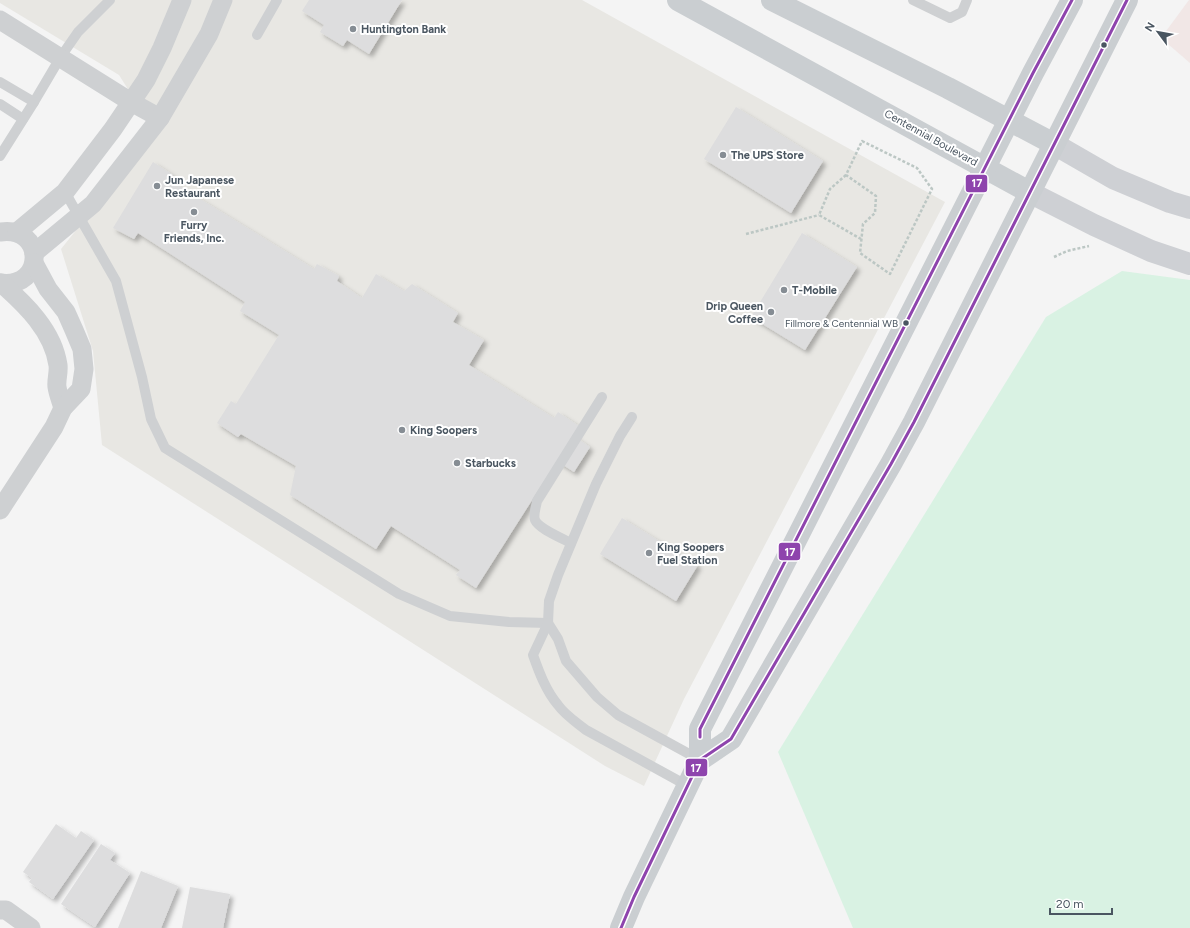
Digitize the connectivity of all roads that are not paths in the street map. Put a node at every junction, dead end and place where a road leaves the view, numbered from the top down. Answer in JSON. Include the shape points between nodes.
{"nodes":[{"id":1,"x":110,"y":0,"type":"edge"},
{"id":2,"x":182,"y":0,"type":"edge"},
{"id":3,"x":223,"y":0,"type":"edge"},
{"id":4,"x":277,"y":0,"type":"edge"},
{"id":5,"x":678,"y":0,"type":"edge"},
{"id":6,"x":772,"y":0,"type":"edge"},
{"id":7,"x":913,"y":0,"type":"edge"},
{"id":8,"x":967,"y":0,"type":"edge"},
{"id":9,"x":1072,"y":0,"type":"edge"},
{"id":10,"x":1127,"y":0,"type":"edge"},
{"id":11,"x":0,"y":20,"type":"edge"},
{"id":12,"x":257,"y":35,"type":"dead end"},
{"id":13,"x":60,"y":58,"type":"junction"},
{"id":14,"x":0,"y":82,"type":"edge"},
{"id":15,"x":34,"y":102,"type":"junction"},
{"id":16,"x":131,"y":102,"type":"junction"},
{"id":17,"x":0,"y":104,"type":"edge"},
{"id":18,"x":160,"y":118,"type":"junction"},
{"id":19,"x":23,"y":119,"type":"junction"},
{"id":20,"x":1009,"y":121,"type":"junction"},
{"id":21,"x":1054,"y":144,"type":"junction"},
{"id":22,"x":0,"y":156,"type":"edge"},
{"id":23,"x":985,"y":168,"type":"junction"},
{"id":24,"x":64,"y":192,"type":"junction"},
{"id":25,"x":1029,"y":192,"type":"junction"},
{"id":26,"x":1190,"y":208,"type":"edge"},
{"id":27,"x":79,"y":216,"type":"junction"},
{"id":28,"x":8,"y":232,"type":"edge"},
{"id":29,"x":34,"y":258,"type":"junction"},
{"id":30,"x":1190,"y":264,"type":"edge"},
{"id":31,"x":0,"y":283,"type":"edge"},
{"id":32,"x":74,"y":330,"type":"junction"},
{"id":33,"x":53,"y":344,"type":"junction"},
{"id":34,"x":602,"y":397,"type":"dead end"},
{"id":35,"x":63,"y":408,"type":"junction"},
{"id":36,"x":632,"y":417,"type":"dead end"},
{"id":37,"x":0,"y":510,"type":"edge"},
{"id":38,"x":571,"y":543,"type":"junction"},
{"id":39,"x":548,"y":623,"type":"junction"},
{"id":40,"x":700,"y":760,"type":"junction"},
{"id":41,"x":688,"y":786,"type":"junction"},
{"id":42,"x":0,"y":910,"type":"edge"},
{"id":43,"x":31,"y":928,"type":"edge"},
{"id":44,"x":621,"y":928,"type":"edge"}],
"edges":[{"from":1,"to":13,"type":"lane","via":[[78,32]]},
{"from":2,"to":16,"type":"street","via":[[162,48],[146,80]]},
{"from":3,"to":18,"type":"street","via":[[209,34]]},
{"from":4,"to":12,"type":"lane"},
{"from":5,"to":23,"type":"main road","name":"Centennial Boulevard"},
{"from":6,"to":20,"type":"main road"},
{"from":7,"to":8,"type":"lane","via":[[950,18],[962,12]]},
{"from":9,"to":20,"type":"main road"},
{"from":10,"to":21,"type":"main road"},
{"from":11,"to":13,"type":"street"},
{"from":13,"to":15,"type":"lane"},
{"from":13,"to":16,"type":"street"},
{"from":14,"to":15,"type":"lane"},
{"from":15,"to":19,"type":"lane"},
{"from":16,"to":18,"type":"street"},
{"from":16,"to":24,"type":"street","via":[[113,130]]},
{"from":17,"to":19,"type":"lane"},
{"from":18,"to":27,"type":"street","via":[[93,204]]},
{"from":19,"to":22,"type":"lane"},
{"from":20,"to":21,"type":"main road"},
{"from":20,"to":23,"type":"main road"},
{"from":21,"to":25,"type":"main road"},
{"from":21,"to":26,"type":"main road","via":[[1113,178]]},
{"from":23,"to":25,"type":"main road","name":"Centennial Boulevard"},
{"from":23,"to":40,"type":"main road","via":[[700,729]]},
{"from":24,"to":27,"type":"lane"},
{"from":24,"to":28,"type":"street"},
{"from":25,"to":30,"type":"main road","name":"Centennial Boulevard","via":[[1151,251]]},
{"from":25,"to":40,"type":"main road","via":[[914,422],[811,603],[732,739]]},
{"from":27,"to":29,"type":"street"},
{"from":27,"to":39,"type":"lane","via":[[116,281],[151,419],[165,448],[399,594],[450,616]]},
{"from":28,"to":29,"type":"street","via":[[25,237],[31,244]]},
{"from":29,"to":31,"type":"street","via":[[29,273],[22,280],[12,284]]},
{"from":29,"to":32,"type":"street","via":[[48,289],[66,312]]},
{"from":31,"to":33,"type":"street","via":[[23,302]]},
{"from":32,"to":33,"type":"street"},
{"from":32,"to":35,"type":"street","via":[[82,349],[84,369],[81,389]]},
{"from":33,"to":35,"type":"street","via":[[58,367],[57,388]]},
{"from":34,"to":38,"type":"lane","via":[[537,501],[535,520],[539,526]]},
{"from":35,"to":37,"type":"street","via":[[54,427]]},
{"from":36,"to":38,"type":"lane","via":[[596,484]]},
{"from":38,"to":39,"type":"lane","via":[[549,601]]},
{"from":39,"to":40,"type":"lane","via":[[558,639],[566,661],[596,697],[618,715]]},
{"from":39,"to":41,"type":"lane","via":[[533,655],[543,680],[558,706],[586,730]]},
{"from":40,"to":41,"type":"main road"},
{"from":41,"to":44,"type":"main road"},
{"from":42,"to":43,"type":"street","via":[[6,910]]}]}
